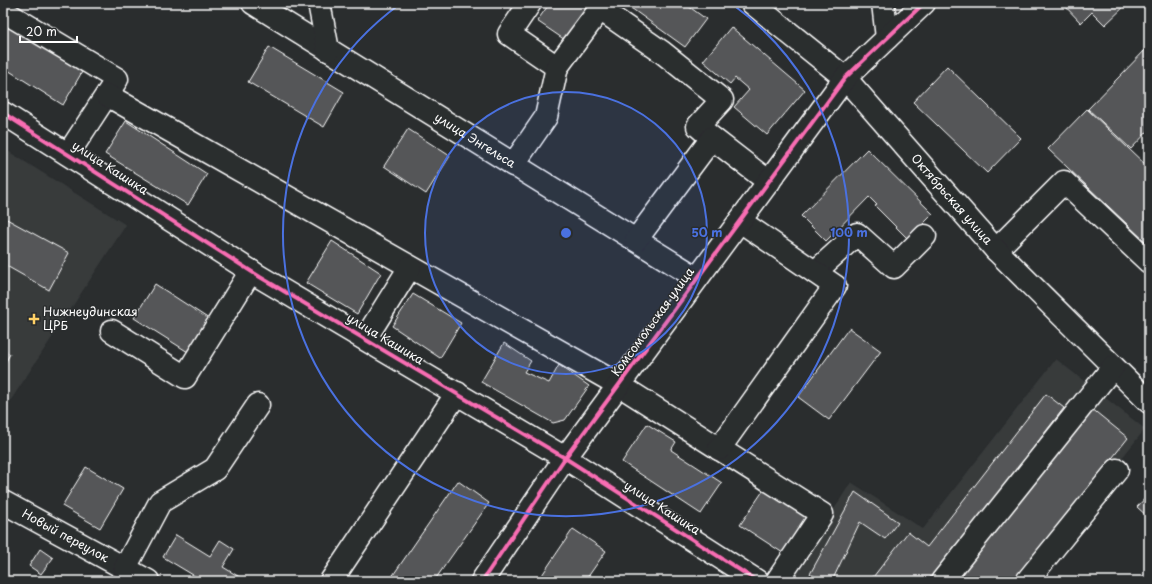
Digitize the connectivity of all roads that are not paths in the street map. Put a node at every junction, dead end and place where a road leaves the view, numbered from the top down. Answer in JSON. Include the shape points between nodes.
{"nodes":[{"id":1,"x":253,"y":3,"type":"edge"},
{"id":2,"x":319,"y":3,"type":"edge"},
{"id":3,"x":530,"y":3,"type":"edge"},
{"id":4,"x":752,"y":3,"type":"edge"},
{"id":5,"x":883,"y":3,"type":"edge"},
{"id":6,"x":924,"y":3,"type":"edge"},
{"id":7,"x":3,"y":11,"type":"edge"},
{"id":8,"x":887,"y":38,"type":"junction"},
{"id":9,"x":328,"y":50,"type":"junction"},
{"id":10,"x":557,"y":67,"type":"junction"},
{"id":11,"x":845,"y":78,"type":"junction"},
{"id":12,"x":107,"y":95,"type":"junction"},
{"id":13,"x":3,"y":113,"type":"edge"},
{"id":14,"x":712,"y":138,"type":"junction"},
{"id":15,"x":68,"y":154,"type":"junction"},
{"id":16,"x":513,"y":165,"type":"junction"},
{"id":17,"x":769,"y":182,"type":"junction"},
{"id":18,"x":740,"y":221,"type":"junction"},
{"id":19,"x":925,"y":236,"type":"dead end"},
{"id":20,"x":636,"y":240,"type":"junction"},
{"id":21,"x":996,"y":250,"type":"junction"},
{"id":22,"x":1149,"y":262,"type":"edge"},
{"id":23,"x":410,"y":266,"type":"junction"},
{"id":24,"x":251,"y":271,"type":"junction"},
{"id":25,"x":815,"y":272,"type":"junction"},
{"id":26,"x":698,"y":278,"type":"junction"},
{"id":27,"x":112,"y":331,"type":"dead end"},
{"id":28,"x":365,"y":339,"type":"junction"},
{"id":29,"x":1113,"y":367,"type":"junction"},
{"id":30,"x":619,"y":385,"type":"junction"},
{"id":31,"x":457,"y":393,"type":"junction"},
{"id":32,"x":1149,"y":402,"type":"edge"},
{"id":33,"x":258,"y":405,"type":"dead end"},
{"id":34,"x":719,"y":449,"type":"junction"},
{"id":35,"x":565,"y":458,"type":"junction"},
{"id":36,"x":1117,"y":470,"type":"dead end"},
{"id":37,"x":3,"y":502,"type":"edge"},
{"id":38,"x":125,"y":568,"type":"junction"},
{"id":39,"x":148,"y":581,"type":"edge"},
{"id":40,"x":331,"y":581,"type":"edge"},
{"id":41,"x":482,"y":581,"type":"edge"},
{"id":42,"x":757,"y":581,"type":"edge"},
{"id":43,"x":777,"y":581,"type":"edge"},
{"id":44,"x":942,"y":581,"type":"edge"},
{"id":45,"x":1027,"y":581,"type":"edge"}],
"edges":[{"from":1,"to":9,"type":"street","name":"улица Энгельса"},
{"from":2,"to":9,"type":"street"},
{"from":3,"to":10,"type":"street","via":[[509,34]]},
{"from":4,"to":11,"type":"street","name":"Октябрьская улица"},
{"from":5,"to":8,"type":"street"},
{"from":6,"to":8,"type":"street","name":"Комсомольская улица"},
{"from":7,"to":12,"type":"street","via":[[117,79]]},
{"from":8,"to":11,"type":"street","name":"Комсомольская улица"},
{"from":9,"to":16,"type":"street","name":"улица Энгельса"},
{"from":10,"to":14,"type":"street","via":[[600,9],[662,52],[722,100],[698,126]]},
{"from":10,"to":16,"type":"street","via":[[546,117]]},
{"from":11,"to":17,"type":"street","name":"Комсомольская улица"},
{"from":11,"to":21,"type":"street","name":"Октябрьская улица"},
{"from":12,"to":15,"type":"street"},
{"from":12,"to":23,"type":"street"},
{"from":13,"to":15,"type":"street","name":"улица Кашика"},
{"from":14,"to":17,"type":"street"},
{"from":14,"to":20,"type":"street"},
{"from":15,"to":24,"type":"street","name":"улица Кашика"},
{"from":16,"to":20,"type":"street","name":"улица Энгельса"},
{"from":17,"to":18,"type":"street","name":"Комсомольская улица"},
{"from":18,"to":25,"type":"street"},
{"from":18,"to":26,"type":"street","name":"Комсомольская улица"},
{"from":19,"to":25,"type":"street","via":[[894,268],[857,234]]},
{"from":20,"to":26,"type":"street","name":"улица Энгельса"},
{"from":21,"to":22,"type":"street","name":"Октябрьская улица","via":[[1064,182]]},
{"from":21,"to":29,"type":"street"},
{"from":23,"to":28,"type":"street"},
{"from":23,"to":30,"type":"street"},
{"from":24,"to":27,"type":"street","via":[[185,377]]},
{"from":24,"to":28,"type":"street","name":"улица Кашика"},
{"from":25,"to":34,"type":"street","via":[[835,286]]},
{"from":26,"to":30,"type":"street","name":"Комсомольская улица"},
{"from":28,"to":31,"type":"street","name":"улица Кашика"},
{"from":29,"to":32,"type":"street"},
{"from":29,"to":44,"type":"street"},
{"from":30,"to":34,"type":"street"},
{"from":30,"to":35,"type":"street","name":"Комсомольская улица"},
{"from":31,"to":35,"type":"street","name":"улица Кашика"},
{"from":31,"to":40,"type":"street"},
{"from":33,"to":38,"type":"street","via":[[215,469],[160,502]]},
{"from":34,"to":43,"type":"street","via":[[822,514]]},
{"from":35,"to":41,"type":"street","name":"Комсомольская улица"},
{"from":35,"to":42,"type":"street","name":"улица Кашика"},
{"from":36,"to":45,"type":"street"},
{"from":37,"to":38,"type":"street","name":"Новый переулок"},
{"from":38,"to":39,"type":"street","name":"Новый переулок"}]}
